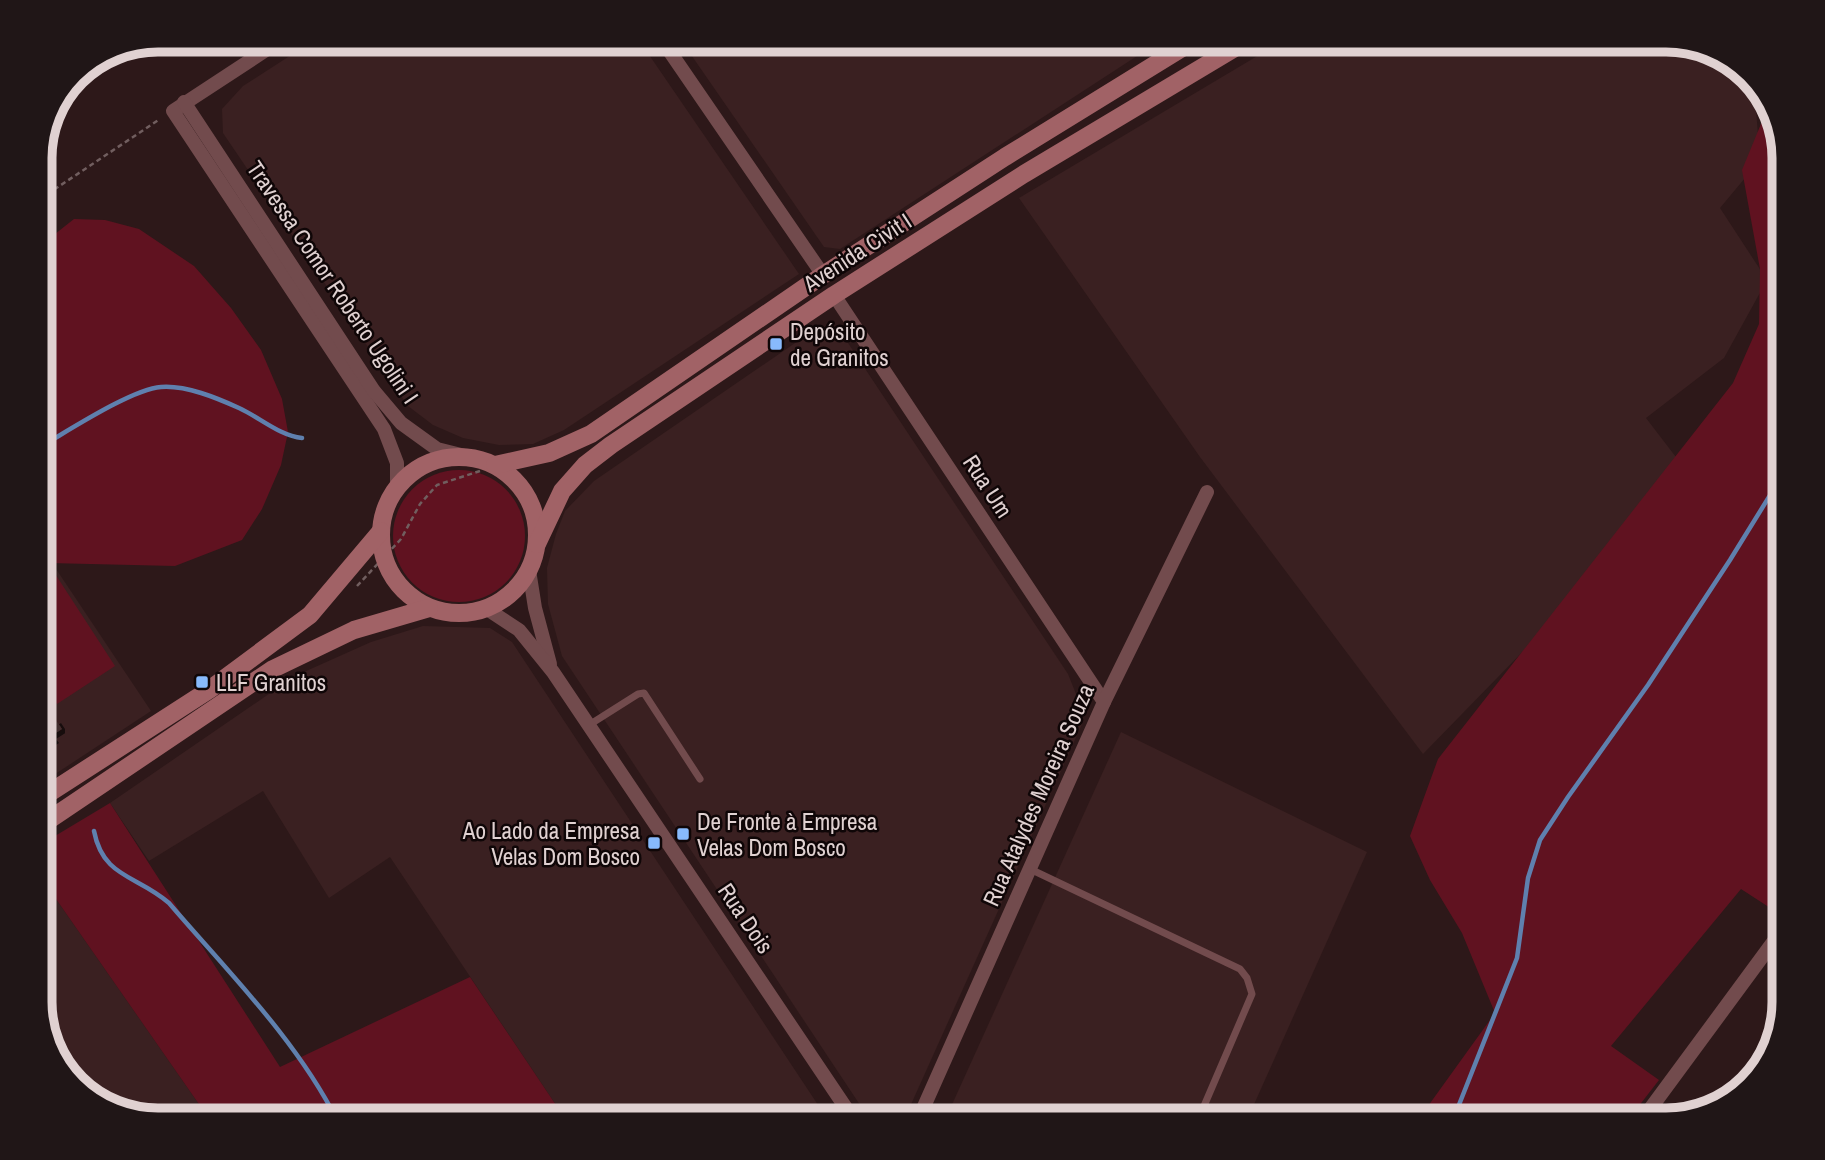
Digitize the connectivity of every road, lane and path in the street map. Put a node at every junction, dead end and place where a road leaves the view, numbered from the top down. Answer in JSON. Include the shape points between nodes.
{"nodes":[{"id":1,"x":263,"y":52,"type":"edge"},
{"id":2,"x":670,"y":52,"type":"edge"},
{"id":3,"x":1175,"y":52,"type":"edge"},
{"id":4,"x":1228,"y":52,"type":"edge"},
{"id":5,"x":178,"y":107,"type":"junction"},
{"id":6,"x":53,"y":190,"type":"edge"},
{"id":7,"x":823,"y":275,"type":"junction"},
{"id":8,"x":834,"y":295,"type":"junction"},
{"id":9,"x":469,"y":457,"type":"junction"},
{"id":10,"x":495,"y":465,"type":"junction"},
{"id":11,"x":397,"y":487,"type":"junction"},
{"id":12,"x":1207,"y":492,"type":"dead end"},
{"id":13,"x":381,"y":531,"type":"junction"},
{"id":14,"x":537,"y":544,"type":"junction"},
{"id":15,"x":529,"y":570,"type":"junction"},
{"id":16,"x":429,"y":608,"type":"junction"},
{"id":17,"x":487,"y":609,"type":"junction"},
{"id":18,"x":553,"y":672,"type":"junction"},
{"id":19,"x":1104,"y":702,"type":"junction"},
{"id":20,"x":589,"y":725,"type":"junction"},
{"id":21,"x":700,"y":779,"type":"dead end"},
{"id":22,"x":53,"y":791,"type":"edge"},
{"id":23,"x":53,"y":817,"type":"edge"},
{"id":24,"x":1030,"y":869,"type":"junction"},
{"id":25,"x":1772,"y":944,"type":"edge"},
{"id":26,"x":846,"y":1108,"type":"edge"},
{"id":27,"x":923,"y":1108,"type":"edge"},
{"id":28,"x":1203,"y":1108,"type":"edge"},
{"id":29,"x":1651,"y":1108,"type":"edge"}],
"edges":[{"from":1,"to":5,"type":"street"},
{"from":2,"to":7,"type":"street"},
{"from":3,"to":7,"type":"main road","name":"Avenida Civit I"},
{"from":4,"to":8,"type":"main road","name":"Avenida Civit I"},
{"from":5,"to":6,"type":"path"},
{"from":5,"to":9,"type":"street","name":"Travessa Comor Roberto Ugolini I","via":[[374,391],[401,423],[437,449]]},
{"from":5,"to":11,"type":"street","name":"Travessa Comor Roberto Ugolini I","via":[[384,429],[397,463]]},
{"from":7,"to":10,"type":"main road","name":"Avenida Civit I","via":[[591,434],[549,453]]},
{"from":8,"to":14,"type":"main road","name":"Avenida Civit I","via":[[585,465],[562,491]]},
{"from":8,"to":19,"type":"street","name":"Rua Um"},
{"from":9,"to":10,"type":"main road"},
{"from":9,"to":11,"type":"main road","via":[[429,463]]},
{"from":10,"to":14,"type":"main road","via":[[529,498],[537,520]]},
{"from":11,"to":13,"type":"main road"},
{"from":12,"to":19,"type":"street","name":"Rua Atalydes Moreira Souza"},
{"from":13,"to":16,"type":"main road","via":[[383,556],[396,582]]},
{"from":13,"to":22,"type":"main road","via":[[310,615],[209,690]]},
{"from":14,"to":15,"type":"main road"},
{"from":15,"to":17,"type":"main road","via":[[508,597]]},
{"from":15,"to":18,"type":"street","name":"Rua Dois"},
{"from":16,"to":17,"type":"main road","via":[[458,614]]},
{"from":16,"to":23,"type":"main road","via":[[354,631],[273,669]]},
{"from":17,"to":18,"type":"street","name":"Rua Dois","via":[[519,630]]},
{"from":18,"to":20,"type":"street","name":"Rua Dois"},
{"from":19,"to":24,"type":"street","name":"Rua Atalydes Moreira Souza"},
{"from":20,"to":21,"type":"lane","via":[[644,694]]},
{"from":20,"to":26,"type":"street","name":"Rua Dois"},
{"from":24,"to":27,"type":"street","name":"Rua Atalydes Moreira Souza"},
{"from":24,"to":28,"type":"lane","via":[[1240,969],[1247,978],[1252,994]]},
{"from":25,"to":29,"type":"street"}]}
